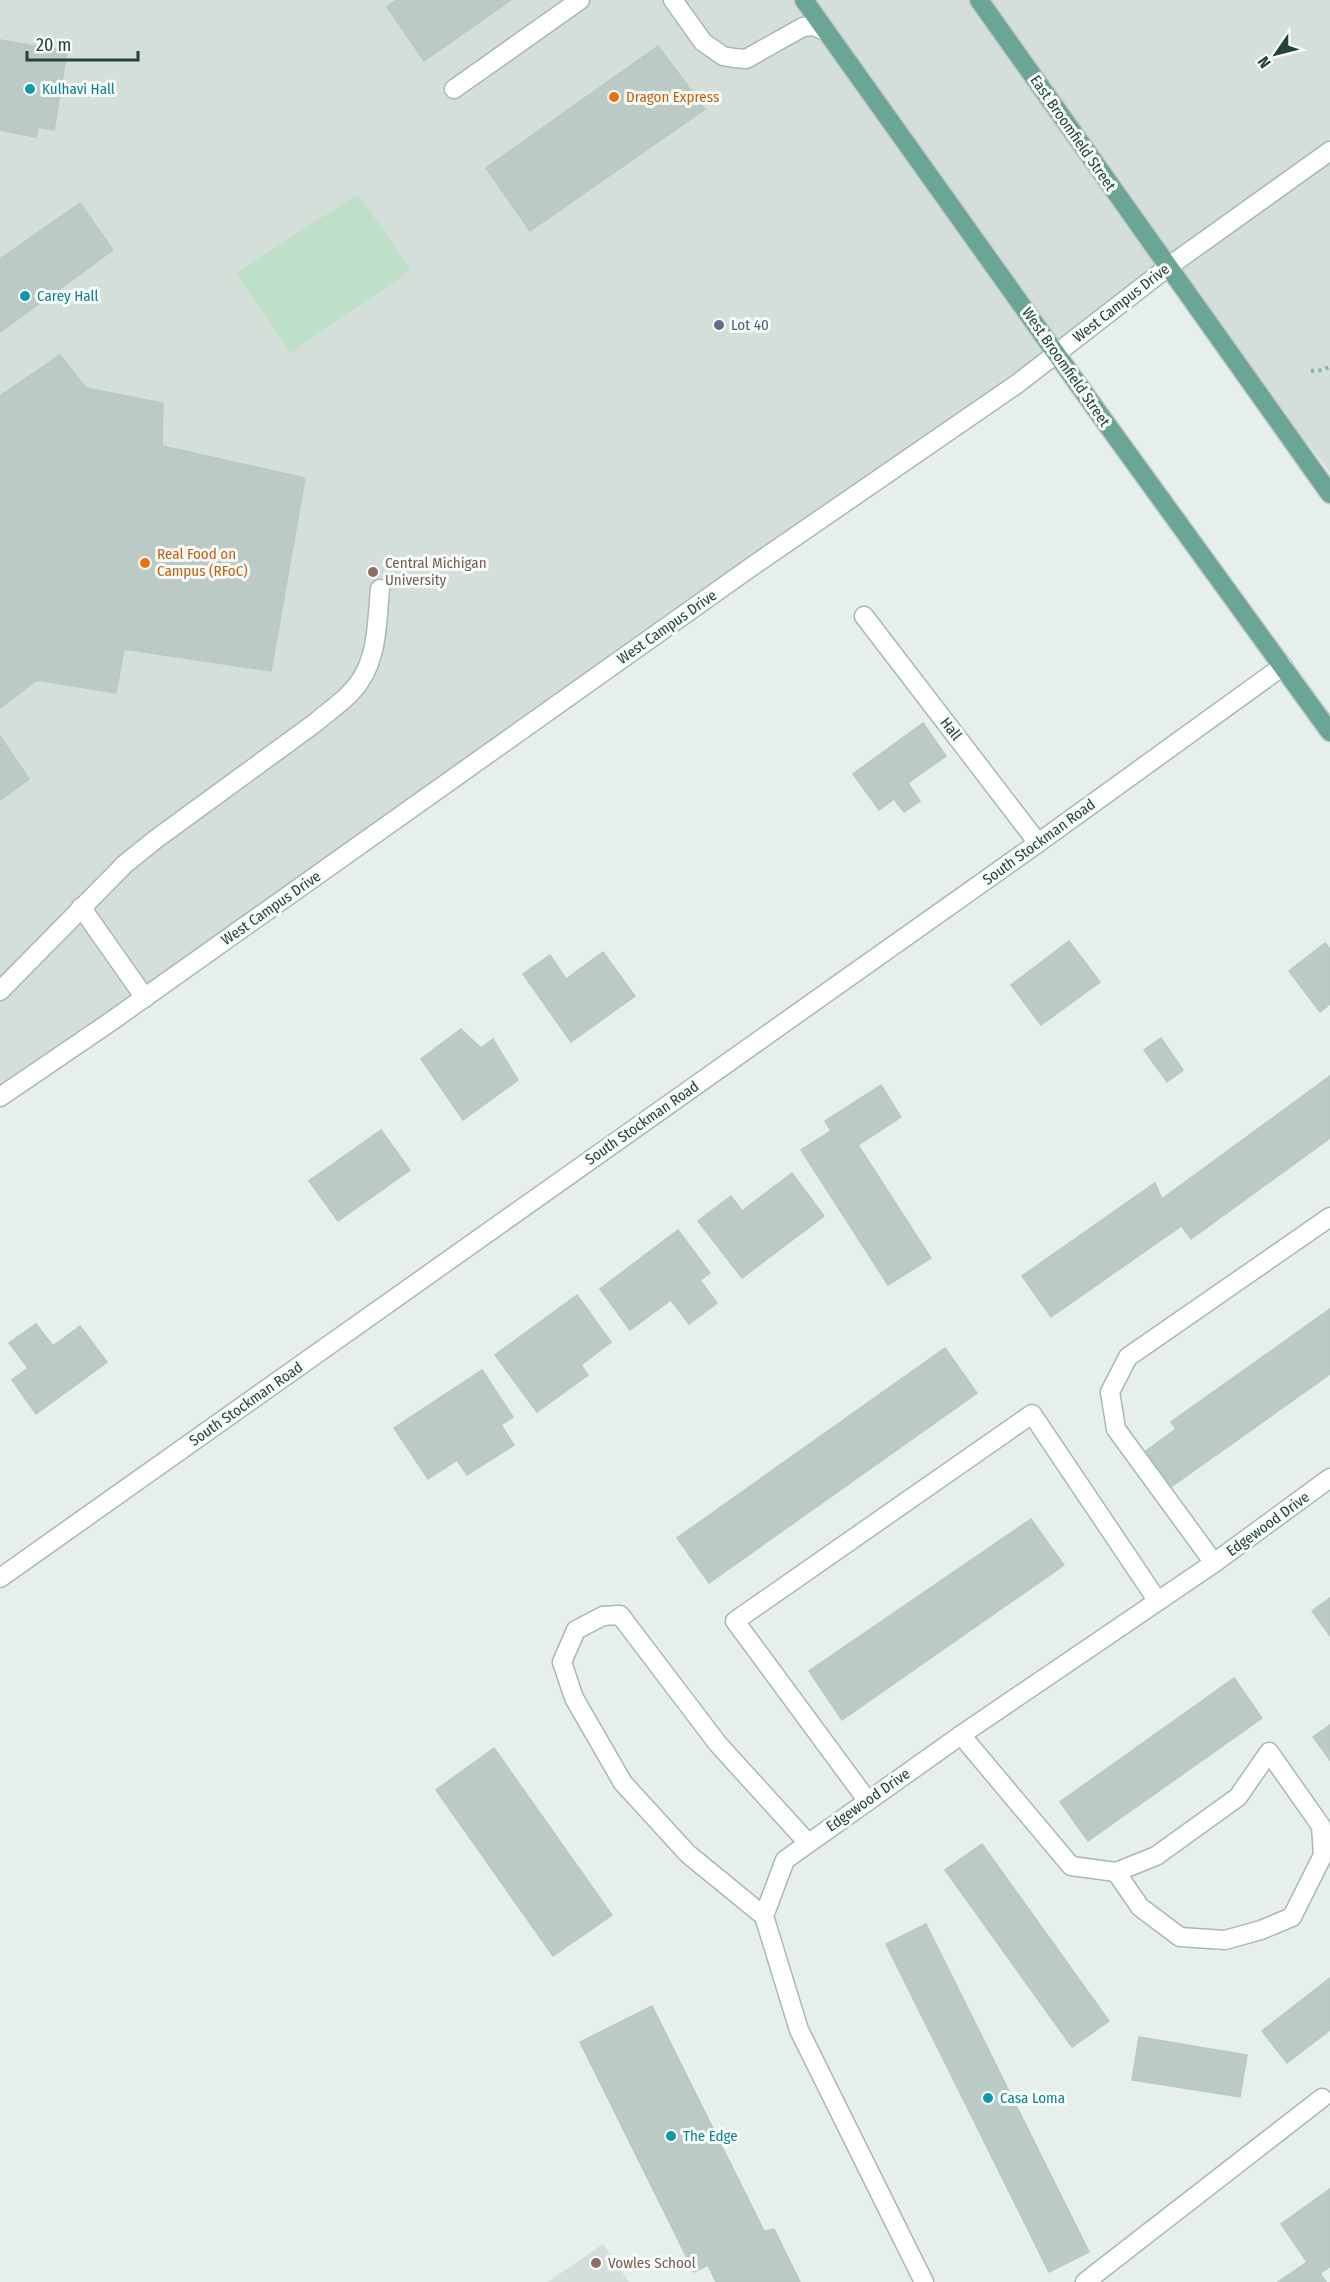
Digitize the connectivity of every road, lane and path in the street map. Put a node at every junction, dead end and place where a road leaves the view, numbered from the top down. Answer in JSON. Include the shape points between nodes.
{"nodes":[{"id":1,"x":580,"y":0,"type":"edge"},
{"id":2,"x":673,"y":0,"type":"edge"},
{"id":3,"x":804,"y":0,"type":"edge"},
{"id":4,"x":979,"y":0,"type":"edge"},
{"id":5,"x":827,"y":32,"type":"junction"},
{"id":6,"x":454,"y":89,"type":"dead end"},
{"id":7,"x":1330,"y":151,"type":"edge"},
{"id":8,"x":1168,"y":267,"type":"junction"},
{"id":9,"x":1057,"y":353,"type":"junction"},
{"id":10,"x":1330,"y":366,"type":"edge"},
{"id":11,"x":1311,"y":371,"type":"dead end"},
{"id":12,"x":1330,"y":494,"type":"edge"},
{"id":13,"x":380,"y":589,"type":"dead end"},
{"id":14,"x":864,"y":616,"type":"dead end"},
{"id":15,"x":1283,"y":666,"type":"junction"},
{"id":16,"x":1330,"y":732,"type":"edge"},
{"id":17,"x":1038,"y":843,"type":"junction"},
{"id":18,"x":81,"y":907,"type":"junction"},
{"id":19,"x":0,"y":991,"type":"edge"},
{"id":20,"x":145,"y":998,"type":"junction"},
{"id":21,"x":0,"y":1097,"type":"edge"},
{"id":22,"x":1330,"y":1217,"type":"edge"},
{"id":23,"x":1330,"y":1479,"type":"edge"},
{"id":24,"x":1214,"y":1563,"type":"junction"},
{"id":25,"x":0,"y":1578,"type":"edge"},
{"id":26,"x":1157,"y":1600,"type":"junction"},
{"id":27,"x":961,"y":1735,"type":"junction"},
{"id":28,"x":867,"y":1800,"type":"junction"},
{"id":29,"x":808,"y":1843,"type":"junction"},
{"id":30,"x":1116,"y":1872,"type":"junction"},
{"id":31,"x":764,"y":1916,"type":"junction"},
{"id":32,"x":1322,"y":2098,"type":"dead end"},
{"id":33,"x":924,"y":2282,"type":"edge"},
{"id":34,"x":1085,"y":2282,"type":"edge"}],
"edges":[{"from":1,"to":6,"type":"street"},
{"from":2,"to":5,"type":"street","via":[[703,42],[723,56],[746,59],[803,27],[814,26]]},
{"from":3,"to":5,"type":"main road","name":"West Broomfield Street"},
{"from":4,"to":8,"type":"main road","name":"East Broomfield Street"},
{"from":5,"to":9,"type":"main road","name":"West Broomfield Street"},
{"from":7,"to":8,"type":"street","name":"West Campus Drive"},
{"from":8,"to":9,"type":"street","name":"West Campus Drive"},
{"from":8,"to":12,"type":"main road"},
{"from":9,"to":15,"type":"main road","name":"West Broomfield Street"},
{"from":9,"to":20,"type":"street","name":"West Campus Drive"},
{"from":10,"to":11,"type":"path"},
{"from":13,"to":18,"type":"street","via":[[371,658],[360,681],[315,723],[125,864]]},
{"from":14,"to":17,"type":"street","name":"Hall"},
{"from":15,"to":16,"type":"main road","name":"West Broomfield Street"},
{"from":15,"to":17,"type":"street","name":"South Stockman Road"},
{"from":17,"to":25,"type":"street","name":"South Stockman Road"},
{"from":18,"to":19,"type":"street"},
{"from":18,"to":20,"type":"street"},
{"from":20,"to":21,"type":"street","name":"West Campus Drive"},
{"from":22,"to":24,"type":"street","via":[[1128,1357],[1110,1392],[1116,1429]]},
{"from":23,"to":24,"type":"street","name":"Edgewood Drive"},
{"from":24,"to":26,"type":"street","name":"Edgewood Drive"},
{"from":26,"to":27,"type":"street","name":"Edgewood Drive"},
{"from":26,"to":28,"type":"street","via":[[1032,1414],[735,1621]]},
{"from":27,"to":28,"type":"street","name":"Edgewood Drive"},
{"from":27,"to":30,"type":"street","via":[[1071,1866]]},
{"from":28,"to":29,"type":"street","name":"Edgewood Drive"},
{"from":29,"to":31,"type":"street","name":"Edgewood Drive","via":[[785,1860]]},
{"from":29,"to":31,"type":"street","via":[[718,1744],[620,1615],[603,1616],[576,1630],[562,1662],[574,1698],[623,1783],[688,1854]]},
{"from":30,"to":30,"type":"street","via":[[1156,1856],[1238,1797],[1269,1752],[1321,1826],[1323,1855],[1292,1917],[1225,1940],[1180,1937],[1140,1907]]},
{"from":31,"to":33,"type":"street","via":[[799,2030]]},
{"from":32,"to":34,"type":"street"}]}
